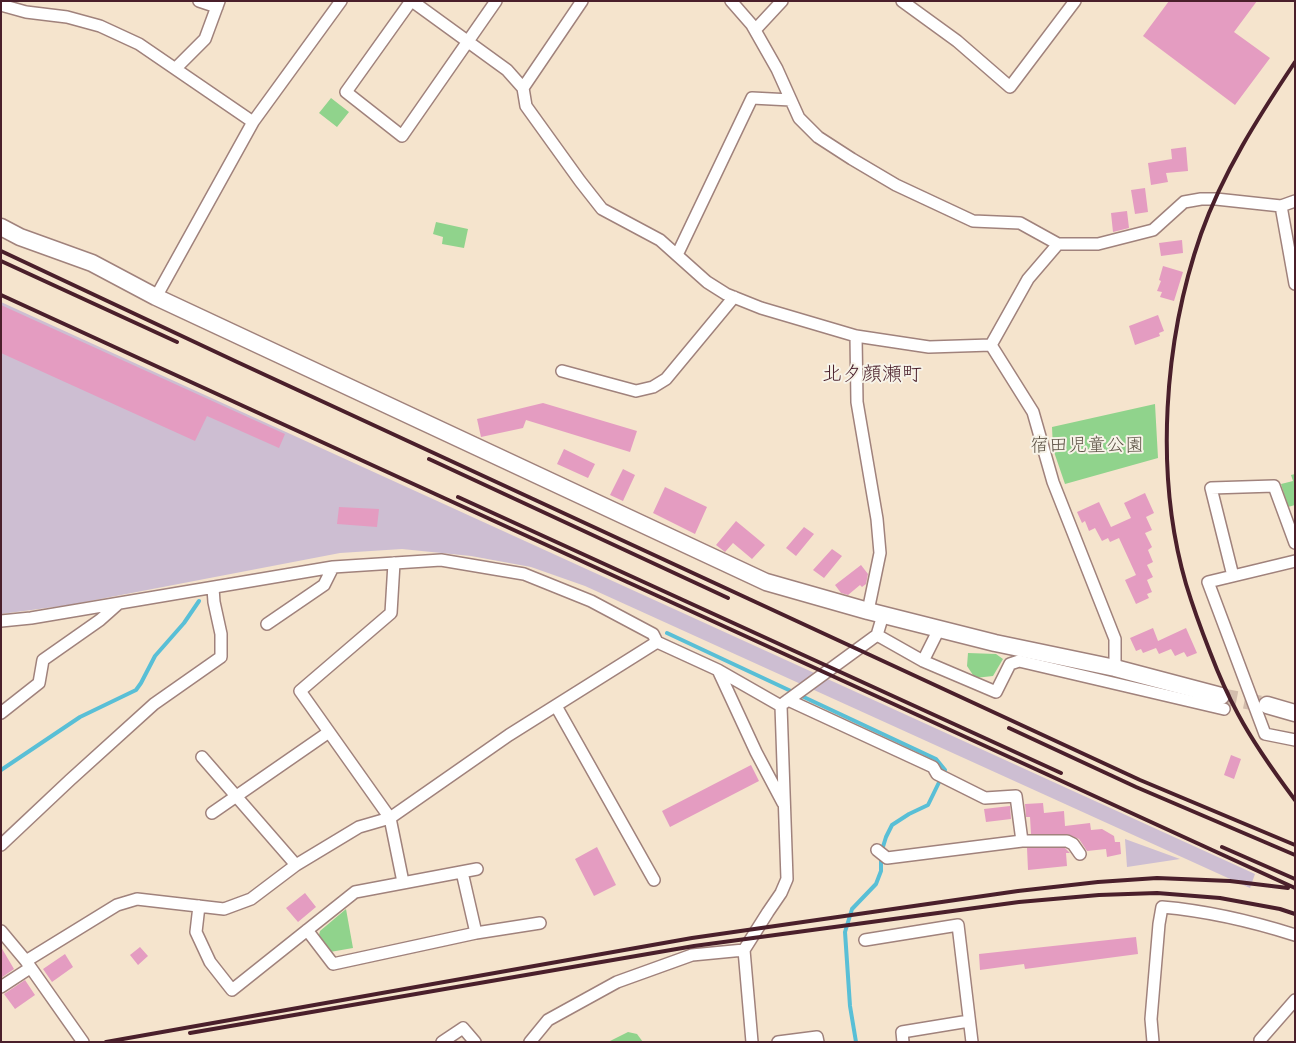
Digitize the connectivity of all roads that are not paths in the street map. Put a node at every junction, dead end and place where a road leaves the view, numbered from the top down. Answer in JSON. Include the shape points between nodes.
{"nodes":[{"id":1,"x":199,"y":1,"type":"edge"},
{"id":2,"x":341,"y":1,"type":"edge"},
{"id":3,"x":412,"y":1,"type":"edge"},
{"id":4,"x":496,"y":1,"type":"edge"},
{"id":5,"x":582,"y":1,"type":"edge"},
{"id":6,"x":731,"y":1,"type":"edge"},
{"id":7,"x":782,"y":1,"type":"edge"},
{"id":8,"x":902,"y":1,"type":"edge"},
{"id":9,"x":1075,"y":1,"type":"edge"},
{"id":10,"x":218,"y":4,"type":"edge"},
{"id":11,"x":1,"y":5,"type":"edge"},
{"id":12,"x":755,"y":30,"type":"junction"},
{"id":13,"x":468,"y":42,"type":"junction"},
{"id":14,"x":176,"y":68,"type":"junction"},
{"id":15,"x":523,"y":88,"type":"junction"},
{"id":16,"x":791,"y":100,"type":"junction"},
{"id":17,"x":253,"y":122,"type":"junction"},
{"id":18,"x":1295,"y":201,"type":"edge"},
{"id":19,"x":1281,"y":206,"type":"junction"},
{"id":20,"x":1,"y":227,"type":"edge"},
{"id":21,"x":1058,"y":244,"type":"junction"},
{"id":22,"x":677,"y":255,"type":"junction"},
{"id":23,"x":1295,"y":284,"type":"edge"},
{"id":24,"x":156,"y":297,"type":"junction"},
{"id":25,"x":734,"y":297,"type":"junction"},
{"id":26,"x":856,"y":336,"type":"junction"},
{"id":27,"x":991,"y":346,"type":"junction"},
{"id":28,"x":562,"y":371,"type":"dead end"},
{"id":29,"x":1295,"y":543,"type":"edge"},
{"id":30,"x":1295,"y":561,"type":"edge"},
{"id":31,"x":394,"y":563,"type":"junction"},
{"id":32,"x":334,"y":567,"type":"junction"},
{"id":33,"x":1233,"y":576,"type":"junction"},
{"id":34,"x":213,"y":588,"type":"junction"},
{"id":35,"x":118,"y":604,"type":"junction"},
{"id":36,"x":876,"y":613,"type":"junction"},
{"id":37,"x":1,"y":621,"type":"edge"},
{"id":38,"x":267,"y":624,"type":"dead end"},
{"id":39,"x":939,"y":629,"type":"junction"},
{"id":40,"x":877,"y":635,"type":"junction"},
{"id":41,"x":657,"y":642,"type":"junction"},
{"id":42,"x":923,"y":661,"type":"junction"},
{"id":43,"x":1115,"y":668,"type":"junction"},
{"id":44,"x":718,"y":670,"type":"junction"},
{"id":45,"x":1222,"y":702,"type":"joint"},
{"id":46,"x":785,"y":703,"type":"junction"},
{"id":47,"x":1267,"y":705,"type":"tunnel mouth"},
{"id":48,"x":556,"y":706,"type":"junction"},
{"id":49,"x":1,"y":713,"type":"edge"},
{"id":50,"x":1295,"y":713,"type":"edge"},
{"id":51,"x":329,"y":732,"type":"junction"},
{"id":52,"x":1295,"y":740,"type":"edge"},
{"id":53,"x":202,"y":757,"type":"dead end"},
{"id":54,"x":238,"y":797,"type":"junction"},
{"id":55,"x":785,"y":805,"type":"junction"},
{"id":56,"x":212,"y":813,"type":"dead end"},
{"id":57,"x":390,"y":818,"type":"junction"},
{"id":58,"x":1022,"y":841,"type":"junction"},
{"id":59,"x":1,"y":845,"type":"edge"},
{"id":60,"x":877,"y":850,"type":"dead end"},
{"id":61,"x":1080,"y":854,"type":"dead end"},
{"id":62,"x":296,"y":865,"type":"junction"},
{"id":63,"x":477,"y":869,"type":"dead end"},
{"id":64,"x":462,"y":872,"type":"junction"},
{"id":65,"x":654,"y":880,"type":"dead end"},
{"id":66,"x":403,"y":882,"type":"junction"},
{"id":67,"x":199,"y":906,"type":"junction"},
{"id":68,"x":540,"y":924,"type":"dead end"},
{"id":69,"x":307,"y":930,"type":"junction"},
{"id":70,"x":1,"y":931,"type":"edge"},
{"id":71,"x":476,"y":933,"type":"junction"},
{"id":72,"x":1295,"y":934,"type":"edge"},
{"id":73,"x":865,"y":940,"type":"dead end"},
{"id":74,"x":744,"y":950,"type":"junction"},
{"id":75,"x":28,"y":964,"type":"junction"},
{"id":76,"x":1,"y":987,"type":"edge"},
{"id":77,"x":1295,"y":1000,"type":"edge"},
{"id":78,"x":969,"y":1021,"type":"junction"},
{"id":79,"x":1260,"y":1040,"type":"dead end"},
{"id":80,"x":84,"y":1042,"type":"edge"},
{"id":81,"x":442,"y":1042,"type":"edge"},
{"id":82,"x":476,"y":1042,"type":"edge"},
{"id":83,"x":530,"y":1042,"type":"edge"},
{"id":84,"x":752,"y":1042,"type":"edge"},
{"id":85,"x":778,"y":1042,"type":"edge"},
{"id":86,"x":818,"y":1042,"type":"edge"},
{"id":87,"x":903,"y":1042,"type":"edge"},
{"id":88,"x":972,"y":1042,"type":"edge"},
{"id":89,"x":1153,"y":1042,"type":"edge"}],
"edges":[{"from":1,"to":10,"type":"street"},
{"from":2,"to":17,"type":"street"},
{"from":3,"to":13,"type":"street"},
{"from":3,"to":13,"type":"street","via":[[346,92],[402,136]]},
{"from":4,"to":13,"type":"street"},
{"from":5,"to":15,"type":"street"},
{"from":6,"to":12,"type":"street"},
{"from":7,"to":12,"type":"street"},
{"from":8,"to":9,"type":"street","via":[[957,41],[1010,87]]},
{"from":10,"to":14,"type":"street","via":[[205,39]]},
{"from":11,"to":14,"type":"street","via":[[100,26],[139,44]]},
{"from":12,"to":16,"type":"street"},
{"from":13,"to":15,"type":"street","via":[[507,70]]},
{"from":14,"to":17,"type":"street"},
{"from":15,"to":22,"type":"street","via":[[526,106],[602,209],[660,240]]},
{"from":16,"to":21,"type":"street","via":[[799,118],[818,137],[896,185],[973,221],[1020,223]]},
{"from":16,"to":22,"type":"street","via":[[752,98]]},
{"from":17,"to":24,"type":"street"},
{"from":18,"to":19,"type":"street"},
{"from":19,"to":21,"type":"street","via":[[1201,199],[1184,202],[1153,230],[1098,244]]},
{"from":19,"to":23,"type":"street"},
{"from":20,"to":24,"type":"street","via":[[92,263]]},
{"from":21,"to":27,"type":"street","via":[[1028,279]]},
{"from":22,"to":25,"type":"street","via":[[707,282]]},
{"from":24,"to":36,"type":"street","via":[[766,582]]},
{"from":25,"to":26,"type":"street"},
{"from":25,"to":28,"type":"street","via":[[666,378],[653,387],[636,391]]},
{"from":26,"to":27,"type":"street","via":[[929,347]]},
{"from":26,"to":36,"type":"street","via":[[857,402],[880,553]]},
{"from":27,"to":43,"type":"street","via":[[1033,412],[1053,482],[1115,638]]},
{"from":29,"to":33,"type":"street","via":[[1274,486],[1211,488]]},
{"from":30,"to":33,"type":"street"},
{"from":31,"to":32,"type":"street"},
{"from":31,"to":41,"type":"street","via":[[441,560],[524,574],[591,601],[653,634]]},
{"from":31,"to":51,"type":"street","via":[[391,613],[300,691]]},
{"from":32,"to":34,"type":"street"},
{"from":32,"to":38,"type":"street","via":[[324,585]]},
{"from":33,"to":52,"type":"street","via":[[1208,582],[1265,734]]},
{"from":34,"to":35,"type":"street"},
{"from":34,"to":59,"type":"street","via":[[221,634],[221,657],[154,704]]},
{"from":35,"to":37,"type":"street"},
{"from":35,"to":49,"type":"street","via":[[42,660],[39,683]]},
{"from":36,"to":39,"type":"street"},
{"from":36,"to":40,"type":"street"},
{"from":39,"to":42,"type":"street"},
{"from":39,"to":43,"type":"street"},
{"from":40,"to":42,"type":"street"},
{"from":40,"to":46,"type":"street"},
{"from":41,"to":44,"type":"street"},
{"from":41,"to":48,"type":"street"},
{"from":42,"to":45,"type":"street","via":[[996,692],[1010,664],[1020,661]]},
{"from":43,"to":45,"type":"street"},
{"from":44,"to":46,"type":"street"},
{"from":44,"to":55,"type":"street"},
{"from":46,"to":55,"type":"street"},
{"from":46,"to":58,"type":"street","via":[[933,767],[941,776],[985,798],[1016,796]]},
{"from":47,"to":50,"type":"street"},
{"from":48,"to":57,"type":"street"},
{"from":48,"to":65,"type":"street"},
{"from":51,"to":54,"type":"street"},
{"from":51,"to":57,"type":"street"},
{"from":53,"to":54,"type":"street"},
{"from":54,"to":56,"type":"street"},
{"from":54,"to":62,"type":"street"},
{"from":55,"to":74,"type":"street","via":[[787,879],[781,894]]},
{"from":57,"to":62,"type":"street","via":[[359,827]]},
{"from":57,"to":66,"type":"street"},
{"from":58,"to":60,"type":"street","via":[[887,858]]},
{"from":58,"to":61,"type":"street","via":[[1067,841]]},
{"from":62,"to":67,"type":"street","via":[[251,899],[224,909]]},
{"from":63,"to":64,"type":"street"},
{"from":64,"to":66,"type":"street"},
{"from":64,"to":71,"type":"street"},
{"from":66,"to":69,"type":"street","via":[[355,892]]},
{"from":67,"to":69,"type":"street","via":[[196,932],[210,962],[232,990]]},
{"from":67,"to":75,"type":"street","via":[[137,899],[118,905]]},
{"from":68,"to":71,"type":"street"},
{"from":69,"to":71,"type":"street","via":[[333,964]]},
{"from":70,"to":75,"type":"street"},
{"from":72,"to":89,"type":"street","via":[[1236,918],[1162,907],[1151,1019]]},
{"from":73,"to":78,"type":"street","via":[[958,925]]},
{"from":74,"to":83,"type":"street","via":[[692,955],[617,982],[548,1020]]},
{"from":74,"to":84,"type":"street"},
{"from":75,"to":76,"type":"street"},
{"from":75,"to":80,"type":"street"},
{"from":77,"to":79,"type":"street"},
{"from":78,"to":87,"type":"street","via":[[902,1032]]},
{"from":78,"to":88,"type":"street"},
{"from":81,"to":82,"type":"street","via":[[463,1028]]},
{"from":85,"to":86,"type":"street","via":[[817,1037]]}]}
